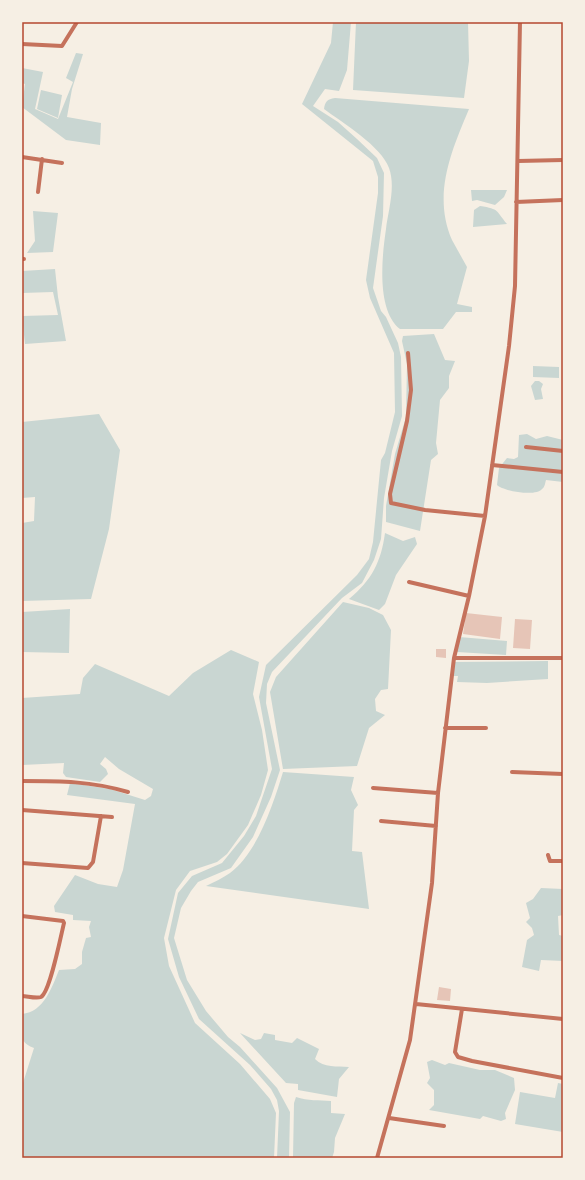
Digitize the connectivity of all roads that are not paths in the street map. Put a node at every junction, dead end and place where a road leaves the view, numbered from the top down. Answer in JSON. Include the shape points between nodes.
{"nodes":[{"id":1,"x":77,"y":22,"type":"edge"},
{"id":2,"x":520,"y":22,"type":"edge"},
{"id":3,"x":22,"y":44,"type":"edge"},
{"id":4,"x":22,"y":157,"type":"edge"},
{"id":5,"x":42,"y":159,"type":"junction"},
{"id":6,"x":563,"y":160,"type":"edge"},
{"id":7,"x":518,"y":161,"type":"junction"},
{"id":8,"x":62,"y":163,"type":"dead end"},
{"id":9,"x":38,"y":192,"type":"dead end"},
{"id":10,"x":563,"y":200,"type":"edge"},
{"id":11,"x":516,"y":202,"type":"junction"},
{"id":12,"x":408,"y":353,"type":"dead end"},
{"id":13,"x":526,"y":447,"type":"dead end"},
{"id":14,"x":563,"y":451,"type":"edge"},
{"id":15,"x":492,"y":465,"type":"junction"},
{"id":16,"x":563,"y":472,"type":"edge"},
{"id":17,"x":485,"y":516,"type":"junction"},
{"id":18,"x":409,"y":582,"type":"dead end"},
{"id":19,"x":469,"y":596,"type":"junction"},
{"id":20,"x":454,"y":658,"type":"junction"},
{"id":21,"x":563,"y":658,"type":"edge"},
{"id":22,"x":445,"y":728,"type":"junction"},
{"id":23,"x":486,"y":728,"type":"dead end"},
{"id":24,"x":512,"y":772,"type":"dead end"},
{"id":25,"x":563,"y":774,"type":"edge"},
{"id":26,"x":22,"y":781,"type":"edge"},
{"id":27,"x":373,"y":788,"type":"dead end"},
{"id":28,"x":128,"y":792,"type":"dead end"},
{"id":29,"x":438,"y":793,"type":"junction"},
{"id":30,"x":22,"y":810,"type":"edge"},
{"id":31,"x":101,"y":816,"type":"junction"},
{"id":32,"x":112,"y":817,"type":"dead end"},
{"id":33,"x":381,"y":821,"type":"dead end"},
{"id":34,"x":436,"y":826,"type":"junction"},
{"id":35,"x":548,"y":855,"type":"dead end"},
{"id":36,"x":563,"y":862,"type":"edge"},
{"id":37,"x":22,"y":863,"type":"edge"},
{"id":38,"x":22,"y":916,"type":"edge"},
{"id":39,"x":22,"y":996,"type":"edge"},
{"id":40,"x":416,"y":1004,"type":"junction"},
{"id":41,"x":462,"y":1009,"type":"junction"},
{"id":42,"x":563,"y":1019,"type":"edge"},
{"id":43,"x":563,"y":1078,"type":"edge"},
{"id":44,"x":389,"y":1118,"type":"junction"},
{"id":45,"x":444,"y":1126,"type":"dead end"},
{"id":46,"x":377,"y":1158,"type":"edge"}],
"edges":[{"from":1,"to":3,"type":"street","via":[[62,46]]},
{"from":2,"to":7,"type":"street"},
{"from":4,"to":5,"type":"street"},
{"from":5,"to":8,"type":"street"},
{"from":5,"to":9,"type":"street"},
{"from":6,"to":7,"type":"street"},
{"from":7,"to":11,"type":"street"},
{"from":10,"to":11,"type":"street"},
{"from":11,"to":15,"type":"street","via":[[510,338]]},
{"from":12,"to":17,"type":"street","via":[[410,398],[390,494],[391,503],[418,509]]},
{"from":13,"to":14,"type":"street"},
{"from":15,"to":16,"type":"street"},
{"from":15,"to":17,"type":"street"},
{"from":17,"to":19,"type":"street"},
{"from":18,"to":19,"type":"street"},
{"from":19,"to":20,"type":"street"},
{"from":20,"to":21,"type":"street"},
{"from":20,"to":22,"type":"street"},
{"from":22,"to":23,"type":"street"},
{"from":22,"to":29,"type":"street"},
{"from":24,"to":25,"type":"street"},
{"from":26,"to":28,"type":"street","via":[[102,784]]},
{"from":27,"to":29,"type":"street"},
{"from":29,"to":34,"type":"street"},
{"from":30,"to":31,"type":"street"},
{"from":31,"to":32,"type":"street"},
{"from":31,"to":37,"type":"street","via":[[93,862],[88,868]]},
{"from":33,"to":34,"type":"street"},
{"from":34,"to":40,"type":"street","via":[[432,883]]},
{"from":35,"to":36,"type":"street","via":[[550,861]]},
{"from":38,"to":39,"type":"street","via":[[64,923],[51,976],[43,994],[38,998]]},
{"from":40,"to":41,"type":"street"},
{"from":40,"to":44,"type":"street","via":[[410,1040]]},
{"from":41,"to":42,"type":"street"},
{"from":41,"to":43,"type":"street","via":[[456,1052],[458,1057],[472,1062]]},
{"from":44,"to":45,"type":"street"},
{"from":44,"to":46,"type":"street"}]}
